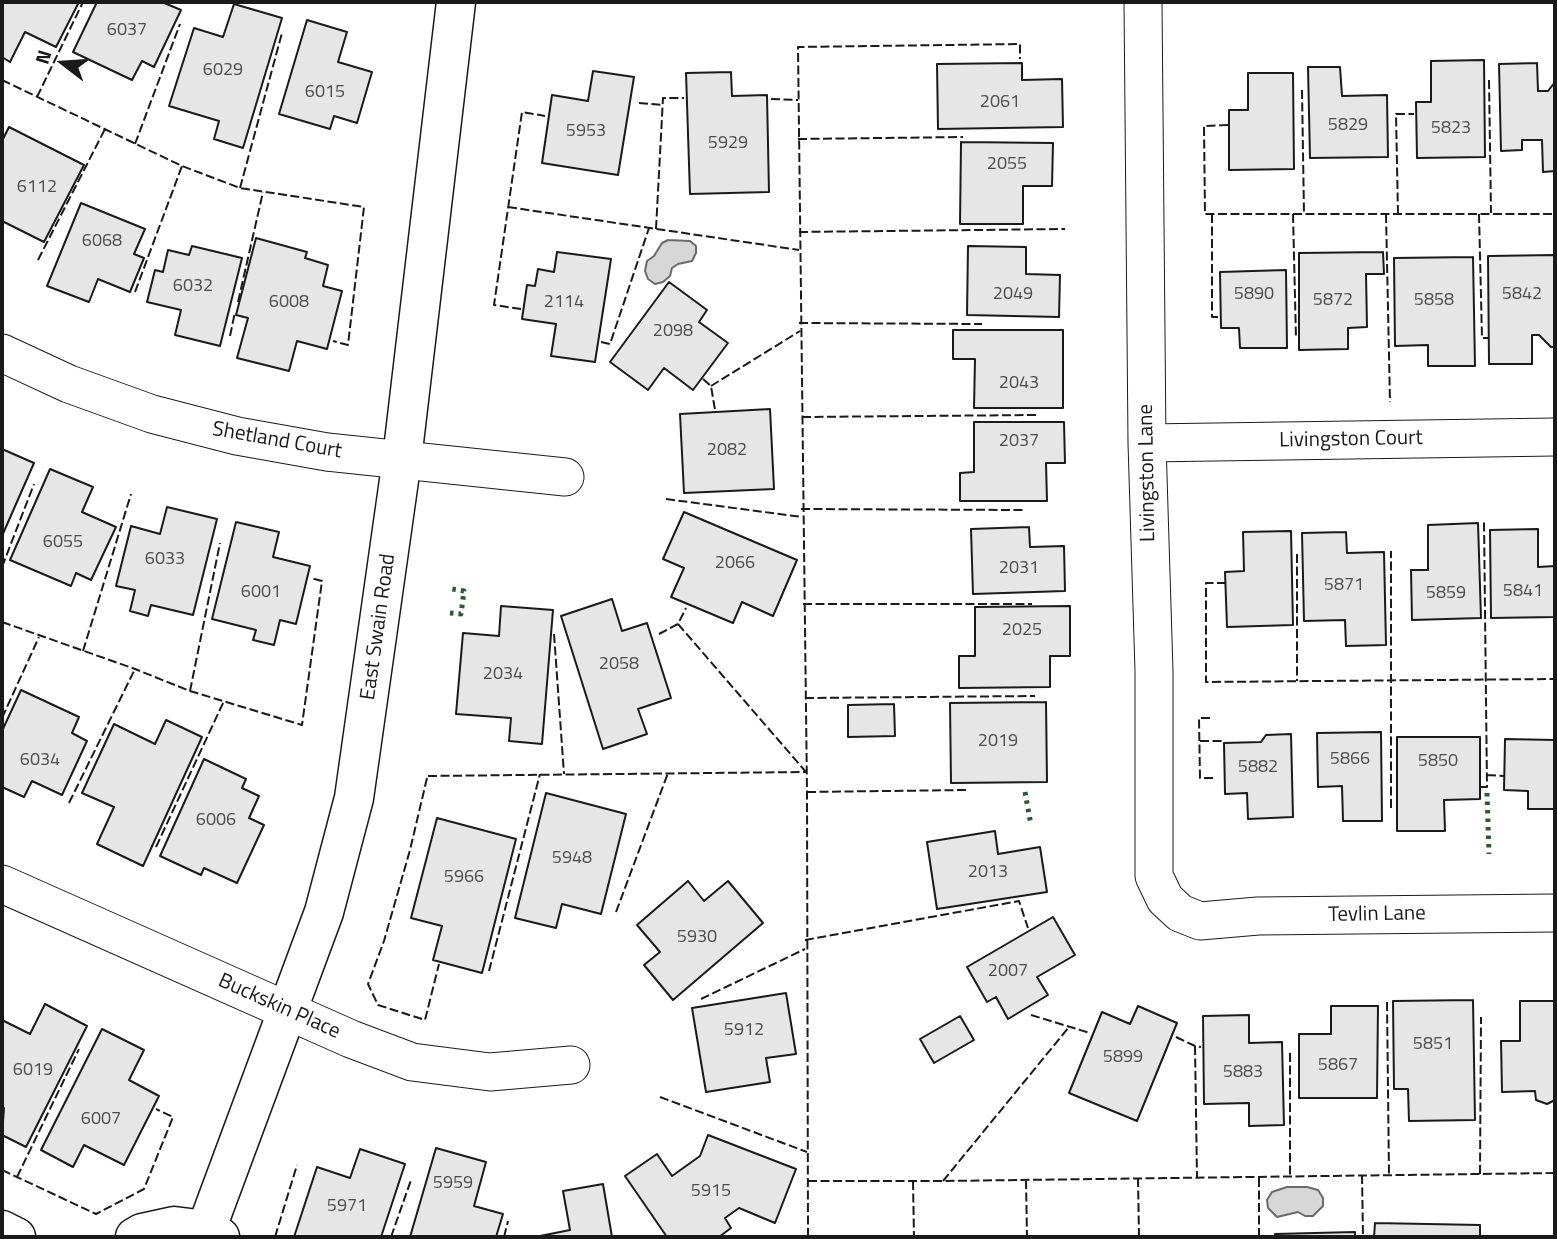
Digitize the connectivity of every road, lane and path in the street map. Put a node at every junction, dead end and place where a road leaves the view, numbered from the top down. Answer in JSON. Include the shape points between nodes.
{"nodes":[{"id":1,"x":456,"y":2,"type":"edge"},
{"id":2,"x":1143,"y":2,"type":"edge"},
{"id":3,"x":2,"y":353,"type":"edge"},
{"id":4,"x":1555,"y":437,"type":"edge"},
{"id":5,"x":1147,"y":443,"type":"junction"},
{"id":6,"x":402,"y":459,"type":"junction"},
{"id":7,"x":565,"y":477,"type":"dead end"},
{"id":8,"x":2,"y":884,"type":"edge"},
{"id":9,"x":1555,"y":913,"type":"edge"},
{"id":10,"x":1200,"y":921,"type":"joint"},
{"id":11,"x":289,"y":1011,"type":"junction"},
{"id":12,"x":570,"y":1065,"type":"dead end"},
{"id":13,"x":2,"y":1230,"type":"edge"},
{"id":14,"x":213,"y":1234,"type":"edge"},
{"id":15,"x":16,"y":1237,"type":"edge"},
{"id":16,"x":135,"y":1237,"type":"edge"}],
"edges":[{"from":1,"to":6,"type":"street","name":"East Swain Road"},
{"from":2,"to":5,"type":"street","name":"Livingston Lane"},
{"from":3,"to":6,"type":"street","name":"Shetland Court","via":[[152,414],[327,452]]},
{"from":4,"to":5,"type":"street","name":"Livingston Court"},
{"from":5,"to":10,"type":"street","name":"Livingston Lane","via":[[1154,876],[1165,899],[1180,913]]},
{"from":6,"to":7,"type":"street","name":"Shetland Court"},
{"from":6,"to":11,"type":"street","name":"East Swain Road","via":[[354,798],[324,912]]},
{"from":8,"to":11,"type":"street","name":"Buckskin Place"},
{"from":9,"to":10,"type":"street","name":"Tevlin Lane","via":[[1258,916]]},
{"from":11,"to":12,"type":"street","name":"Buckskin Place","via":[[412,1062],[490,1072]]},
{"from":11,"to":14,"type":"street","name":"East Swain Road"},
{"from":13,"to":15,"type":"street"},
{"from":14,"to":16,"type":"street","via":[[174,1226]]}]}
